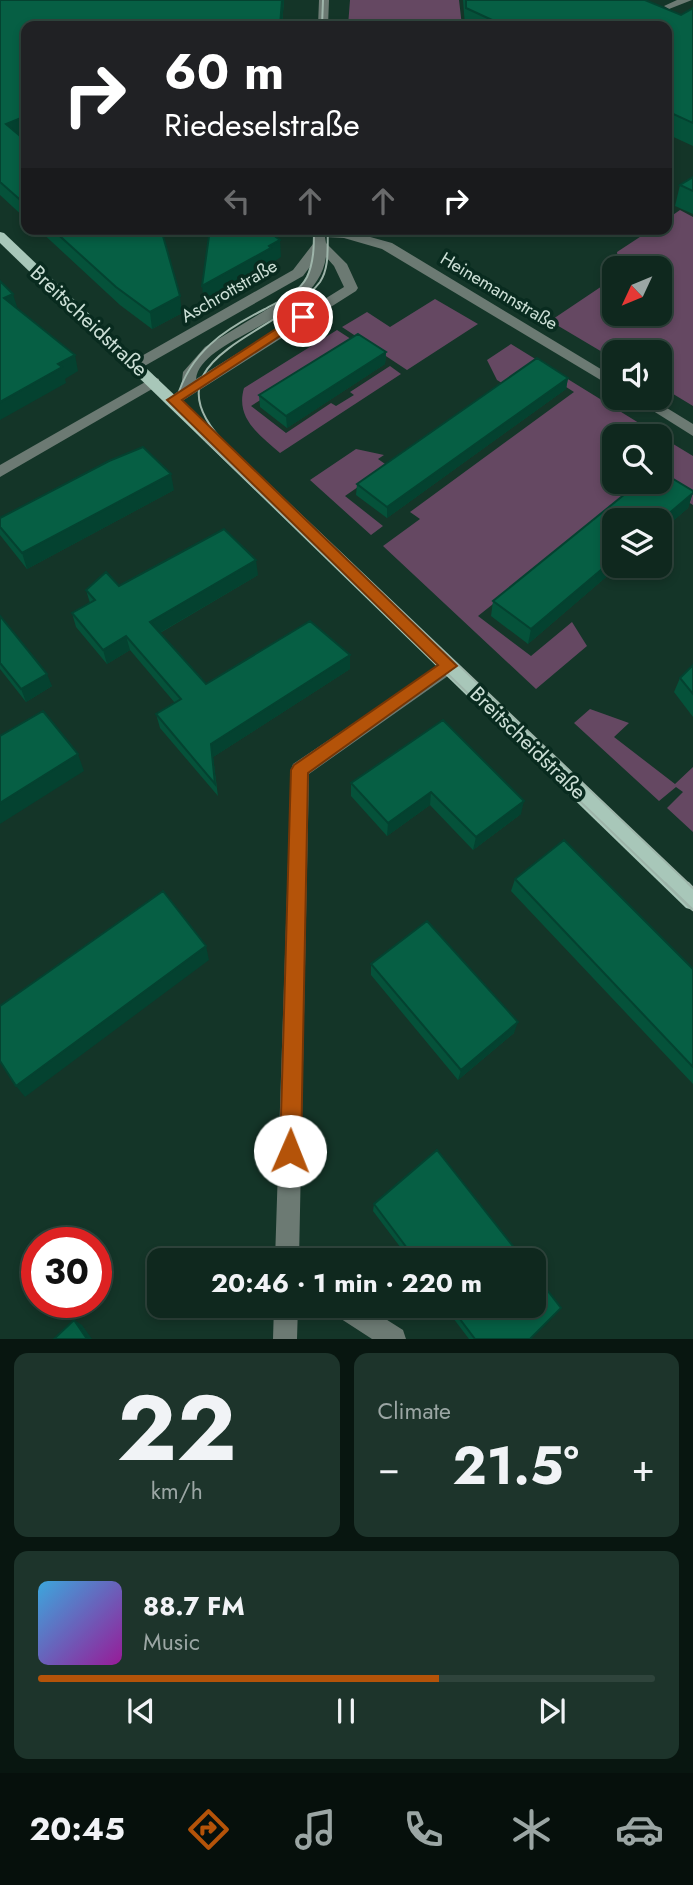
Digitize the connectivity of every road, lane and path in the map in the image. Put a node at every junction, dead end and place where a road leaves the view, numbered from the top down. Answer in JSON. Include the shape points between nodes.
{"nodes":[{"id":1,"x":324,"y":0,"type":"edge"},
{"id":2,"x":687,"y":0,"type":"edge"},
{"id":3,"x":669,"y":6,"type":"dead end"},
{"id":4,"x":323,"y":21,"type":"edge"},
{"id":5,"x":319,"y":235,"type":"edge"},
{"id":6,"x":348,"y":235,"type":"edge"},
{"id":7,"x":0,"y":236,"type":"edge"},
{"id":8,"x":136,"y":365,"type":"junction"},
{"id":9,"x":602,"y":376,"type":"edge"},
{"id":10,"x":154,"y":382,"type":"junction"},
{"id":11,"x":181,"y":396,"type":"junction"},
{"id":12,"x":659,"y":410,"type":"edge"},
{"id":13,"x":693,"y":431,"type":"edge"},
{"id":14,"x":0,"y":472,"type":"edge"},
{"id":15,"x":449,"y":666,"type":"junction"},
{"id":16,"x":693,"y":901,"type":"edge"},
{"id":17,"x":287,"y":1248,"type":"edge"},
{"id":18,"x":286,"y":1318,"type":"edge"},
{"id":19,"x":362,"y":1318,"type":"edge"},
{"id":20,"x":285,"y":1339,"type":"edge"},
{"id":21,"x":394,"y":1339,"type":"edge"}],
"edges":[{"from":1,"to":4,"type":"street"},
{"from":2,"to":3,"type":"street"},
{"from":5,"to":8,"type":"street","name":"Aschrottstraße","via":[[298,273]]},
{"from":5,"to":11,"type":"street","via":[[317,275],[308,287],[210,350],[190,372]]},
{"from":5,"to":11,"type":"street","via":[[351,288]]},
{"from":6,"to":9,"type":"street","name":"Heinemannstraße","via":[[387,246]]},
{"from":7,"to":8,"type":"main road","name":"Breitscheidstraße"},
{"from":8,"to":10,"type":"main road","name":"Breitscheidstraße"},
{"from":10,"to":11,"type":"main road","name":"Breitscheidstraße"},
{"from":10,"to":14,"type":"street"},
{"from":11,"to":15,"type":"main road","name":"Breitscheidstraße"},
{"from":12,"to":13,"type":"street"},
{"from":15,"to":16,"type":"main road","name":"Breitscheidstraße"},
{"from":15,"to":17,"type":"street","via":[[300,770]]},
{"from":18,"to":20,"type":"street"},
{"from":19,"to":21,"type":"street"}]}
